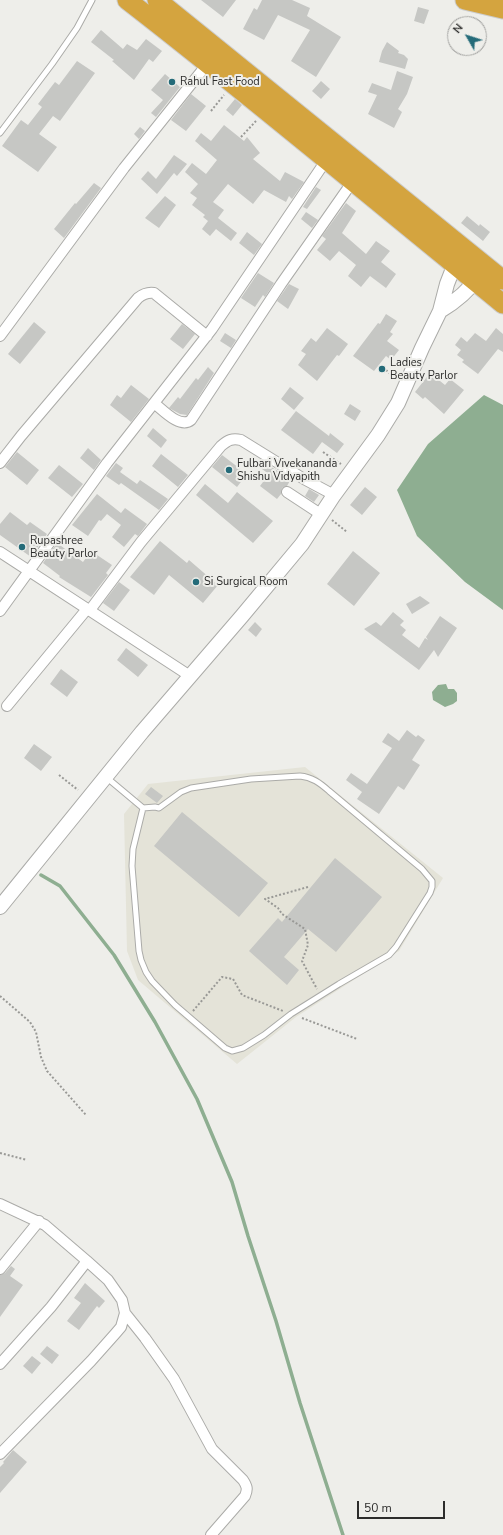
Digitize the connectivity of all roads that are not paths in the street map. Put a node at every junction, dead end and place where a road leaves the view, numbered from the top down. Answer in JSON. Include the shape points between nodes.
{"nodes":[{"id":1,"x":92,"y":0,"type":"edge"},
{"id":2,"x":128,"y":0,"type":"edge"},
{"id":3,"x":157,"y":0,"type":"edge"},
{"id":4,"x":465,"y":0,"type":"edge"},
{"id":5,"x":503,"y":9,"type":"edge"},
{"id":6,"x":208,"y":63,"type":"junction"},
{"id":7,"x":0,"y":133,"type":"edge"},
{"id":8,"x":327,"y":159,"type":"junction"},
{"id":9,"x":353,"y":181,"type":"junction"},
{"id":10,"x":466,"y":249,"type":"junction"},
{"id":11,"x":454,"y":266,"type":"junction"},
{"id":12,"x":486,"y":266,"type":"junction"},
{"id":13,"x":503,"y":280,"type":"edge"},
{"id":14,"x":475,"y":282,"type":"junction"},
{"id":15,"x":503,"y":304,"type":"edge"},
{"id":16,"x":440,"y":311,"type":"junction"},
{"id":17,"x":0,"y":336,"type":"edge"},
{"id":18,"x":207,"y":336,"type":"junction"},
{"id":19,"x":154,"y":403,"type":"junction"},
{"id":20,"x":0,"y":463,"type":"edge"},
{"id":21,"x":287,"y":492,"type":"dead end"},
{"id":22,"x":334,"y":495,"type":"junction"},
{"id":23,"x":323,"y":514,"type":"junction"},
{"id":24,"x":0,"y":552,"type":"edge"},
{"id":25,"x":29,"y":571,"type":"junction"},
{"id":26,"x":89,"y":609,"type":"junction"},
{"id":27,"x":0,"y":610,"type":"edge"},
{"id":28,"x":190,"y":676,"type":"junction"},
{"id":29,"x":8,"y":706,"type":"dead end"},
{"id":30,"x":106,"y":777,"type":"junction"},
{"id":31,"x":143,"y":808,"type":"junction"},
{"id":32,"x":0,"y":907,"type":"edge"},
{"id":33,"x":0,"y":1204,"type":"edge"},
{"id":34,"x":39,"y":1221,"type":"junction"},
{"id":35,"x":87,"y":1262,"type":"junction"},
{"id":36,"x":0,"y":1269,"type":"edge"},
{"id":37,"x":125,"y":1313,"type":"junction"},
{"id":38,"x":0,"y":1364,"type":"edge"},
{"id":39,"x":0,"y":1454,"type":"edge"},
{"id":40,"x":211,"y":1535,"type":"edge"}],
"edges":[{"from":1,"to":7,"type":"lane","via":[[77,28]]},
{"from":2,"to":6,"type":"highway"},
{"from":3,"to":10,"type":"highway"},
{"from":4,"to":5,"type":"highway"},
{"from":6,"to":8,"type":"highway"},
{"from":6,"to":17,"type":"street","via":[[124,168]]},
{"from":8,"to":9,"type":"highway"},
{"from":8,"to":18,"type":"street"},
{"from":9,"to":11,"type":"highway"},
{"from":9,"to":19,"type":"street","via":[[191,420],[182,423]]},
{"from":10,"to":11,"type":"main road"},
{"from":10,"to":12,"type":"highway"},
{"from":11,"to":14,"type":"highway"},
{"from":11,"to":16,"type":"main road"},
{"from":12,"to":13,"type":"highway"},
{"from":12,"to":14,"type":"main road"},
{"from":14,"to":15,"type":"highway"},
{"from":14,"to":16,"type":"main road","via":[[455,302]]},
{"from":16,"to":22,"type":"main road","via":[[398,403]]},
{"from":18,"to":19,"type":"street"},
{"from":18,"to":20,"type":"street","via":[[154,293],[143,294]]},
{"from":19,"to":25,"type":"street"},
{"from":21,"to":23,"type":"street"},
{"from":22,"to":23,"type":"main road"},
{"from":22,"to":26,"type":"street","via":[[241,440],[229,440],[221,446],[141,542]]},
{"from":23,"to":28,"type":"main road","via":[[302,544]]},
{"from":24,"to":25,"type":"street"},
{"from":25,"to":26,"type":"street"},
{"from":25,"to":27,"type":"street"},
{"from":26,"to":28,"type":"street"},
{"from":26,"to":29,"type":"street"},
{"from":28,"to":30,"type":"main road"},
{"from":30,"to":31,"type":"lane"},
{"from":30,"to":32,"type":"main road"},
{"from":31,"to":31,"type":"lane","via":[[133,849],[132,866],[139,950],[143,966],[152,981],[188,1017],[232,1051],[264,1035],[291,1014],[384,959],[392,952],[432,887],[428,875],[330,790],[307,776],[251,779],[191,788],[159,808]]},
{"from":33,"to":34,"type":"street"},
{"from":34,"to":35,"type":"street"},
{"from":34,"to":36,"type":"street"},
{"from":35,"to":37,"type":"street","via":[[108,1280],[122,1300]]},
{"from":35,"to":38,"type":"street"},
{"from":37,"to":39,"type":"street","via":[[121,1327],[115,1334]]},
{"from":37,"to":40,"type":"street","via":[[185,1396],[212,1449],[246,1485],[245,1496]]}]}
